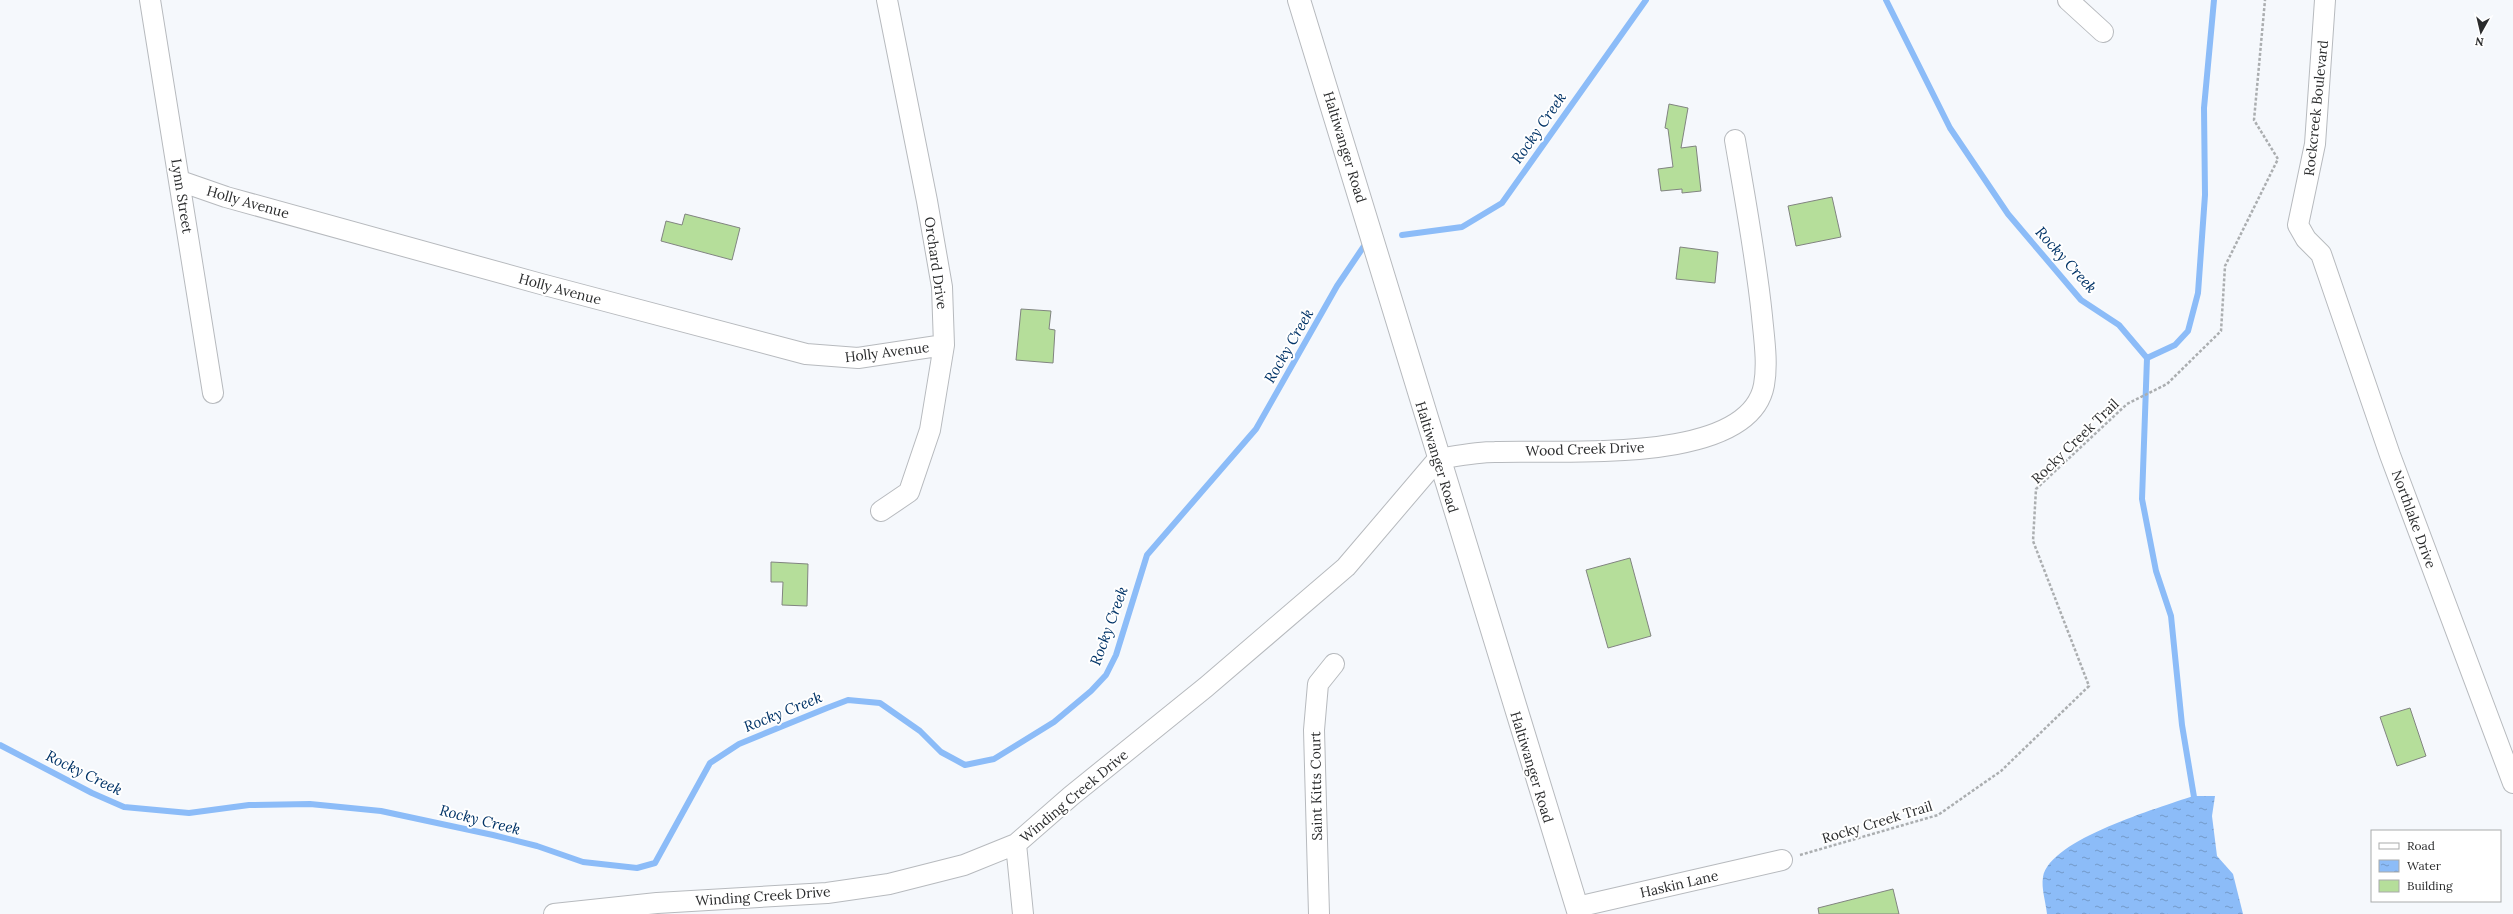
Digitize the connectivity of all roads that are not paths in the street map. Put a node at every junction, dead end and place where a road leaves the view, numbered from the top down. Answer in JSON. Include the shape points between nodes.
{"nodes":[{"id":1,"x":150,"y":0,"type":"edge"},
{"id":2,"x":887,"y":0,"type":"edge"},
{"id":3,"x":1299,"y":0,"type":"edge"},
{"id":4,"x":2068,"y":0,"type":"edge"},
{"id":5,"x":2326,"y":0,"type":"edge"},
{"id":6,"x":2103,"y":32,"type":"dead end"},
{"id":7,"x":1735,"y":140,"type":"dead end"},
{"id":8,"x":180,"y":181,"type":"junction"},
{"id":9,"x":2321,"y":254,"type":"joint"},
{"id":10,"x":944,"y":345,"type":"junction"},
{"id":11,"x":213,"y":393,"type":"dead end"},
{"id":12,"x":1438,"y":458,"type":"junction"},
{"id":13,"x":881,"y":511,"type":"dead end"},
{"id":14,"x":1334,"y":664,"type":"dead end"},
{"id":15,"x":2513,"y":783,"type":"edge"},
{"id":16,"x":1016,"y":844,"type":"junction"},
{"id":17,"x":1782,"y":860,"type":"road end"},
{"id":18,"x":1578,"y":910,"type":"edge"},
{"id":19,"x":554,"y":914,"type":"edge"},
{"id":20,"x":1022,"y":914,"type":"edge"},
{"id":21,"x":1319,"y":914,"type":"edge"}],
"edges":[{"from":1,"to":8,"type":"street","name":"Lynn Street"},
{"from":2,"to":10,"type":"street","name":"Orchard Drive","via":[[940,279]]},
{"from":3,"to":12,"type":"street","name":"Haltiwanger Road"},
{"from":4,"to":6,"type":"street"},
{"from":5,"to":9,"type":"street","name":"Rockcreek Boulevard","via":[[2315,144],[2298,225],[2306,239]]},
{"from":7,"to":12,"type":"street","name":"Wood Creek Drive","via":[[1758,274],[1765,367],[1764,385],[1759,401],[1751,413],[1741,422],[1722,432],[1675,444],[1610,451],[1493,452]]},
{"from":8,"to":10,"type":"street","name":"Holly Avenue","via":[[234,199],[541,284],[806,354],[858,358]]},
{"from":8,"to":11,"type":"street","name":"Lynn Street"},
{"from":9,"to":15,"type":"street","name":"Northlake Drive","via":[[2396,469]]},
{"from":10,"to":13,"type":"street","name":"Orchard Drive","via":[[930,430],[909,492]]},
{"from":12,"to":16,"type":"street","name":"Winding Creek Drive","via":[[1346,567]]},
{"from":12,"to":18,"type":"street","name":"Haltiwanger Road"},
{"from":14,"to":21,"type":"street","name":"Saint Kitts Court","via":[[1318,684],[1314,730]]},
{"from":16,"to":19,"type":"street","name":"Winding Creek Drive","via":[[964,865],[866,887],[826,893],[657,903]]},
{"from":16,"to":20,"type":"street"},
{"from":17,"to":18,"type":"street","name":"Haskin Lane"}]}
